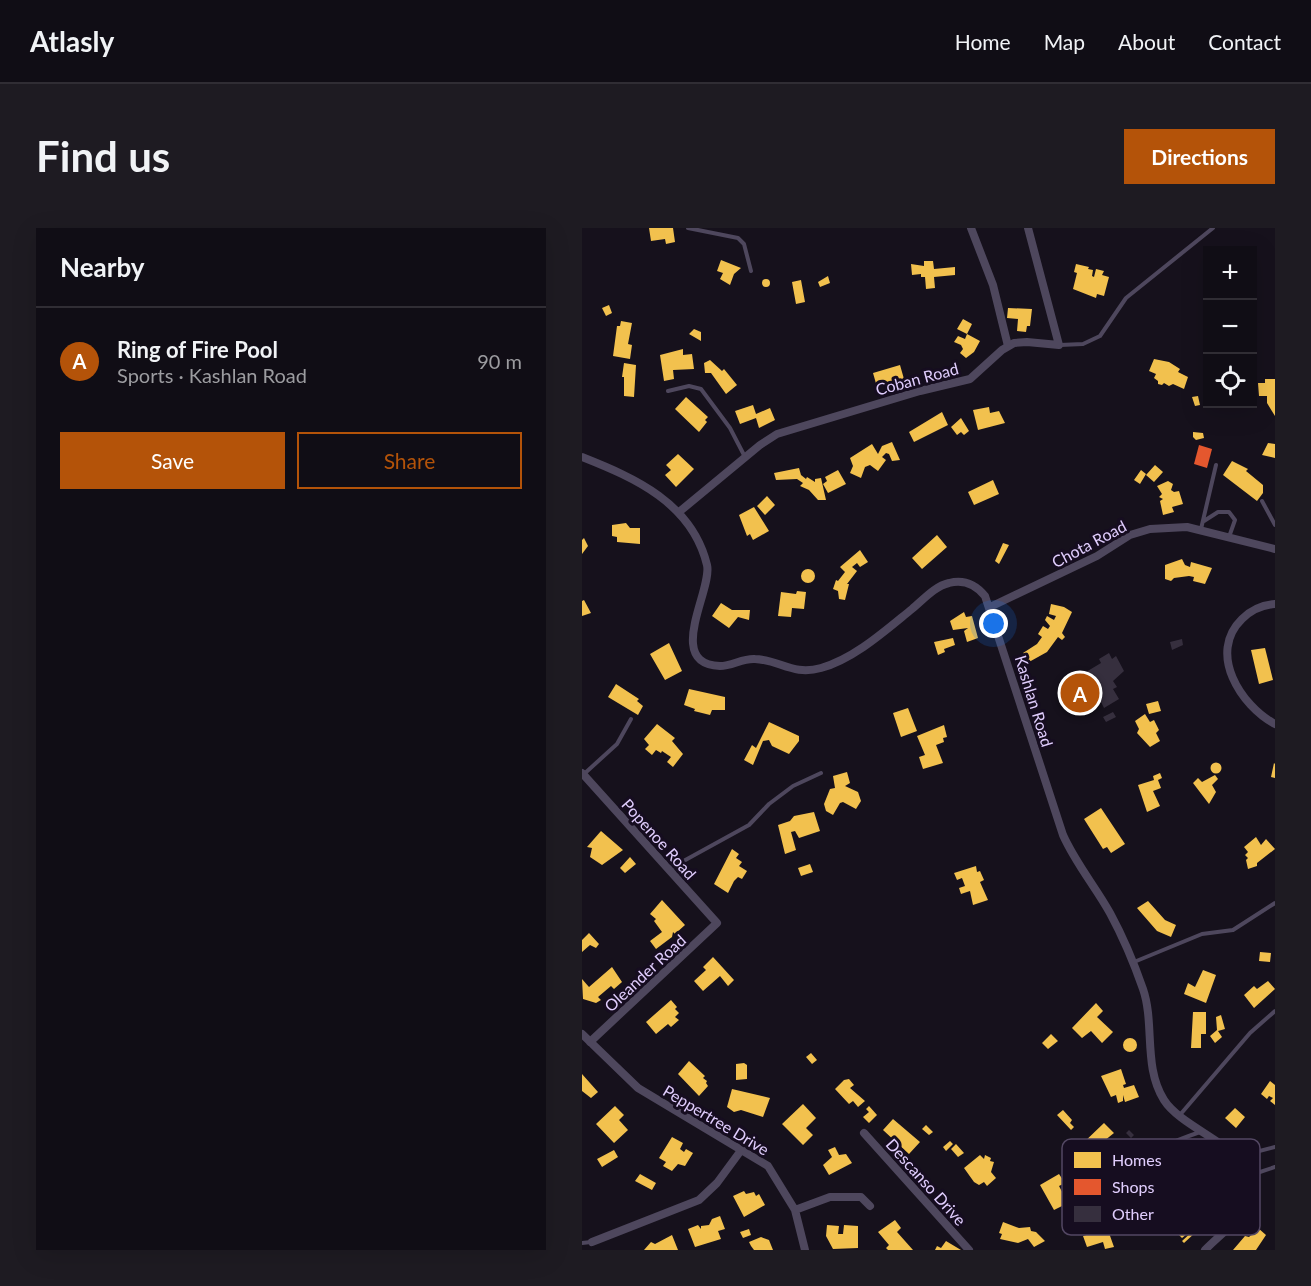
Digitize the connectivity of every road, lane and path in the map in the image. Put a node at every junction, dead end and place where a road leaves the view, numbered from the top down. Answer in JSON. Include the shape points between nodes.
{"nodes":[{"id":1,"x":688,"y":228,"type":"edge"},
{"id":2,"x":971,"y":228,"type":"edge"},
{"id":3,"x":1213,"y":228,"type":"edge"},
{"id":4,"x":1028,"y":229,"type":"edge"},
{"id":5,"x":751,"y":271,"type":"dead end"},
{"id":6,"x":1059,"y":345,"type":"junction"},
{"id":7,"x":1008,"y":346,"type":"junction"},
{"id":8,"x":668,"y":391,"type":"dead end"},
{"id":9,"x":582,"y":457,"type":"edge"},
{"id":10,"x":744,"y":457,"type":"junction"},
{"id":11,"x":1216,"y":465,"type":"dead end"},
{"id":12,"x":1262,"y":501,"type":"dead end"},
{"id":13,"x":679,"y":512,"type":"junction"},
{"id":14,"x":1275,"y":525,"type":"edge"},
{"id":15,"x":1202,"y":526,"type":"junction"},
{"id":16,"x":1229,"y":537,"type":"junction"},
{"id":17,"x":1274,"y":548,"type":"edge"},
{"id":18,"x":1275,"y":604,"type":"edge"},
{"id":19,"x":990,"y":607,"type":"junction"},
{"id":20,"x":631,"y":719,"type":"dead end"},
{"id":21,"x":1275,"y":724,"type":"edge"},
{"id":22,"x":821,"y":772,"type":"dead end"},
{"id":23,"x":583,"y":774,"type":"edge"},
{"id":24,"x":668,"y":870,"type":"junction"},
{"id":25,"x":1275,"y":903,"type":"edge"},
{"id":26,"x":717,"y":923,"type":"joint"},
{"id":27,"x":1132,"y":963,"type":"junction"},
{"id":28,"x":1275,"y":1011,"type":"edge"},
{"id":29,"x":582,"y":1034,"type":"edge"},
{"id":30,"x":590,"y":1042,"type":"junction"},
{"id":31,"x":1178,"y":1117,"type":"junction"},
{"id":32,"x":1201,"y":1131,"type":"junction"},
{"id":33,"x":864,"y":1133,"type":"dead end"},
{"id":34,"x":1178,"y":1139,"type":"edge"},
{"id":35,"x":1211,"y":1139,"type":"edge"},
{"id":36,"x":1275,"y":1147,"type":"edge"},
{"id":37,"x":742,"y":1149,"type":"junction"},
{"id":38,"x":1260,"y":1151,"type":"edge"},
{"id":39,"x":1275,"y":1167,"type":"edge"},
{"id":40,"x":1260,"y":1172,"type":"edge"},
{"id":41,"x":870,"y":1206,"type":"dead end"},
{"id":42,"x":795,"y":1210,"type":"junction"},
{"id":43,"x":1219,"y":1235,"type":"edge"},
{"id":44,"x":592,"y":1242,"type":"joint"},
{"id":45,"x":582,"y":1244,"type":"edge"},
{"id":46,"x":805,"y":1250,"type":"edge"},
{"id":47,"x":969,"y":1250,"type":"edge"},
{"id":48,"x":1205,"y":1250,"type":"edge"}],
"edges":[{"from":1,"to":5,"type":"lane","via":[[738,238],[744,244]]},
{"from":2,"to":7,"type":"street","via":[[993,285]]},
{"from":3,"to":6,"type":"lane","via":[[1126,298],[1100,336],[1083,344]]},
{"from":4,"to":6,"type":"street"},
{"from":6,"to":7,"type":"street","via":[[1021,342]]},
{"from":7,"to":10,"type":"street","name":"Coban Road","via":[[970,379],[788,430]]},
{"from":8,"to":10,"type":"lane","via":[[689,386],[701,389],[730,428]]},
{"from":9,"to":13,"type":"street","name":"Kashlan Road","via":[[630,476]]},
{"from":10,"to":13,"type":"street","name":"Coban Road"},
{"from":11,"to":15,"type":"lane"},
{"from":12,"to":14,"type":"lane"},
{"from":13,"to":19,"type":"street","name":"Kashlan Road","via":[[708,567],[692,638],[700,656],[713,665],[751,659],[798,671],[828,666],[890,627],[947,583],[973,585],[986,596]]},
{"from":15,"to":16,"type":"street","name":"Chota Road"},
{"from":15,"to":16,"type":"lane","via":[[1218,512],[1229,512],[1235,520]]},
{"from":15,"to":19,"type":"street","name":"Chota Road","via":[[1160,528],[1130,535],[1097,556]]},
{"from":16,"to":17,"type":"street","name":"Chota Road"},
{"from":18,"to":21,"type":"street","via":[[1258,608],[1240,620],[1227,652],[1233,677],[1249,704]]},
{"from":19,"to":27,"type":"street","name":"Kashlan Road","via":[[1063,835],[1080,870],[1110,913]]},
{"from":20,"to":23,"type":"lane","via":[[617,744]]},
{"from":22,"to":24,"type":"lane","via":[[792,786],[742,830]]},
{"from":23,"to":24,"type":"street","name":"Popenoe Road"},
{"from":24,"to":26,"type":"street","name":"Popenoe Road"},
{"from":25,"to":27,"type":"lane","via":[[1233,930],[1202,934]]},
{"from":26,"to":30,"type":"street","name":"Oleander Road"},
{"from":27,"to":31,"type":"street","name":"Kashlan Road","via":[[1148,1010],[1155,1079],[1163,1099]]},
{"from":28,"to":31,"type":"lane","via":[[1242,1042]]},
{"from":29,"to":30,"type":"street","name":"Peppertree Drive"},
{"from":30,"to":37,"type":"street","name":"Peppertree Drive","via":[[638,1088]]},
{"from":31,"to":32,"type":"street","name":"Kashlan Road"},
{"from":32,"to":34,"type":"lane"},
{"from":32,"to":35,"type":"street","name":"Kashlan Road"},
{"from":33,"to":47,"type":"street","name":"Descanso Drive"},
{"from":36,"to":38,"type":"lane"},
{"from":37,"to":42,"type":"street","name":"Peppertree Drive","via":[[768,1167]]},
{"from":37,"to":44,"type":"street","via":[[699,1200]]},
{"from":39,"to":40,"type":"lane"},
{"from":41,"to":42,"type":"street","via":[[861,1197],[830,1197]]},
{"from":42,"to":46,"type":"street","name":"Peppertree Drive"},
{"from":43,"to":48,"type":"street"},
{"from":44,"to":45,"type":"lane"}]}
